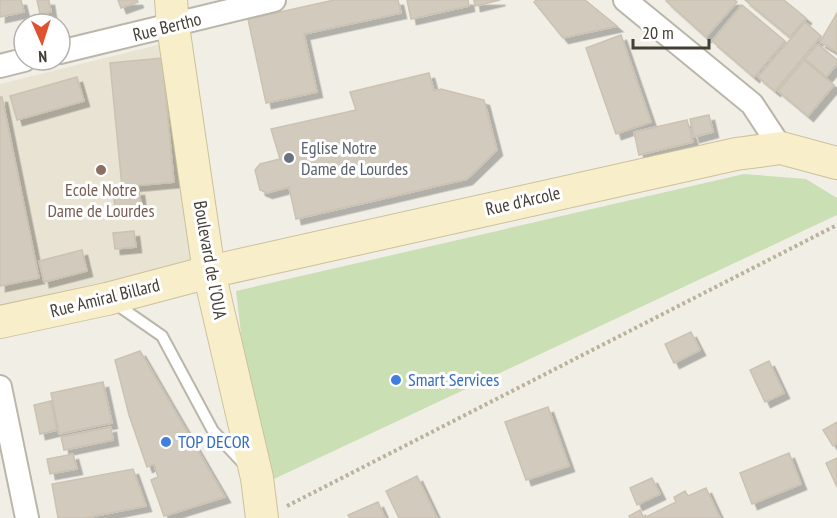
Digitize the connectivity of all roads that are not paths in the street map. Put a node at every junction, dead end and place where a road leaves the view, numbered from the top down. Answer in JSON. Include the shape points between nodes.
{"nodes":[{"id":1,"x":274,"y":0,"type":"edge"},
{"id":2,"x":625,"y":0,"type":"edge"},
{"id":3,"x":172,"y":13,"type":"edge"},
{"id":4,"x":72,"y":48,"type":"edge"},
{"id":5,"x":781,"y":148,"type":"junction"},
{"id":6,"x":837,"y":163,"type":"edge"},
{"id":7,"x":209,"y":272,"type":"junction"},
{"id":8,"x":107,"y":299,"type":"junction"},
{"id":9,"x":0,"y":322,"type":"edge"},
{"id":10,"x":0,"y":387,"type":"edge"},
{"id":11,"x":257,"y":478,"type":"junction"},
{"id":12,"x":273,"y":513,"type":"edge"},
{"id":13,"x":27,"y":518,"type":"edge"}],
"edges":[{"from":1,"to":3,"type":"street","name":"Rue Bertho"},
{"from":2,"to":5,"type":"street","via":[[752,104]]},
{"from":3,"to":4,"type":"street","name":"Rue Bertho"},
{"from":3,"to":7,"type":"street","name":"Boulevard de l'OUA"},
{"from":5,"to":6,"type":"street","name":"Rue d'Arcole"},
{"from":5,"to":7,"type":"street","name":"Rue d'Arcole","via":[[678,165]]},
{"from":7,"to":8,"type":"street","name":"Rue Amiral Billard"},
{"from":7,"to":11,"type":"street","name":"Boulevard de l'OUA"},
{"from":8,"to":9,"type":"street","name":"Rue Amiral Billard"},
{"from":8,"to":11,"type":"lane","via":[[162,336],[213,431]]},
{"from":10,"to":13,"type":"street"},
{"from":11,"to":12,"type":"street","name":"Boulevard de l'OUA"}]}
